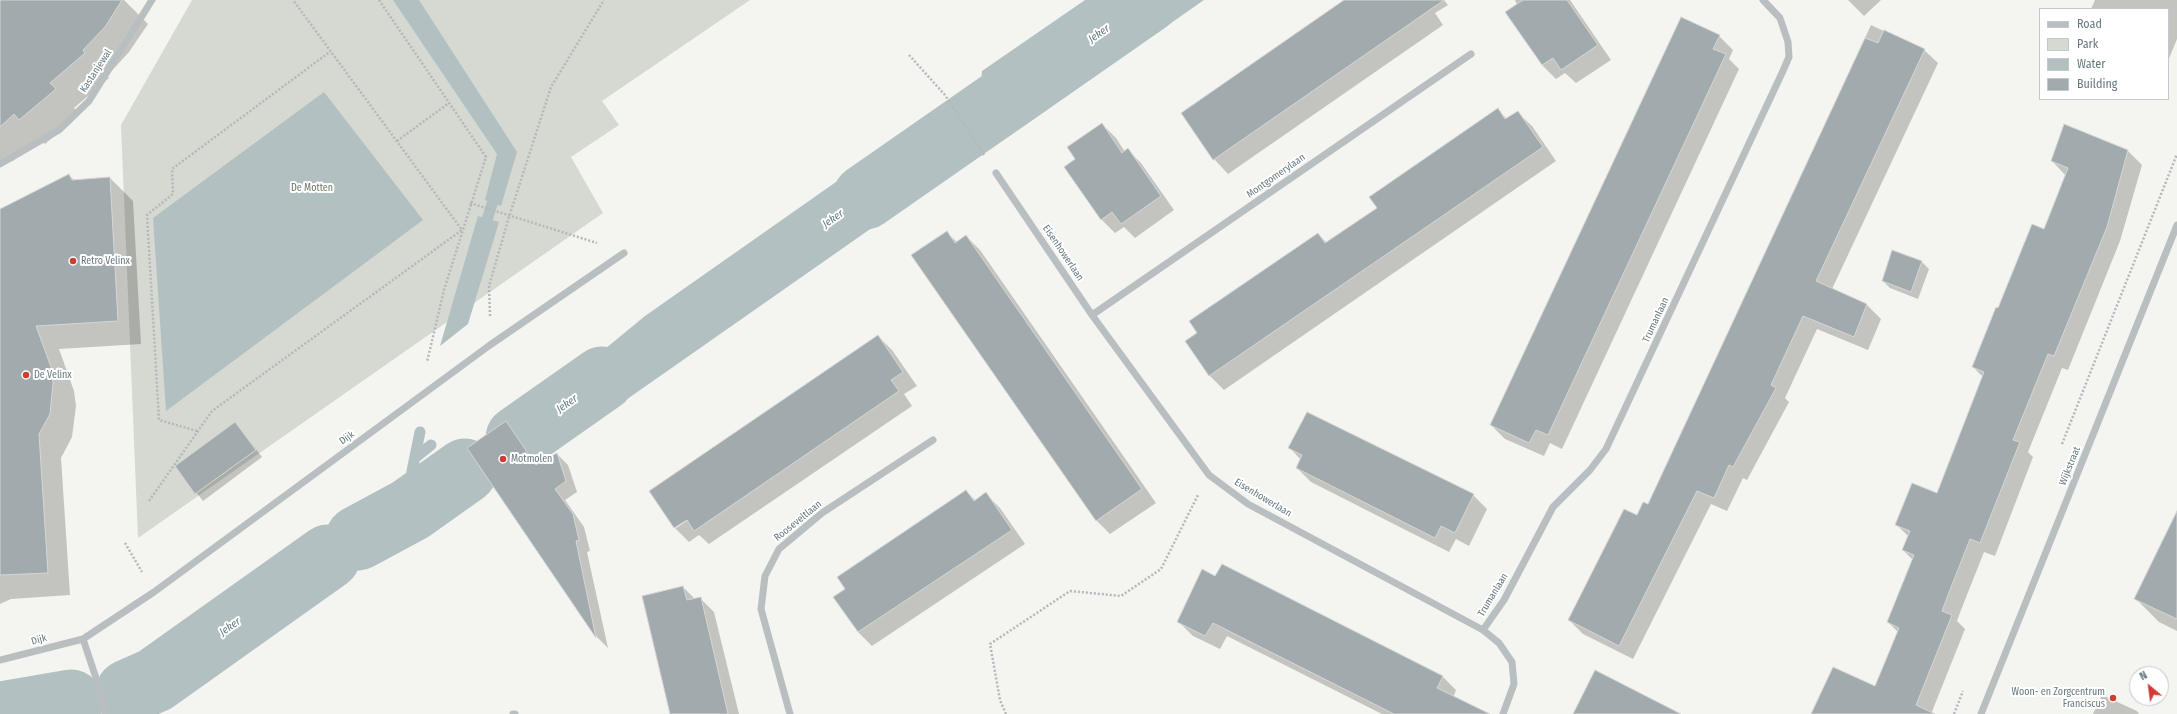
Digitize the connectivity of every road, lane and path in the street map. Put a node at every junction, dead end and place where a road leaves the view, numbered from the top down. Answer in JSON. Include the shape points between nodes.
{"nodes":[{"id":1,"x":152,"y":0,"type":"edge"},
{"id":2,"x":293,"y":0,"type":"edge"},
{"id":3,"x":379,"y":0,"type":"edge"},
{"id":4,"x":604,"y":0,"type":"edge"},
{"id":5,"x":1764,"y":0,"type":"edge"},
{"id":6,"x":331,"y":51,"type":"junction"},
{"id":7,"x":1471,"y":54,"type":"dead end"},
{"id":8,"x":909,"y":55,"type":"dead end"},
{"id":9,"x":449,"y":103,"type":"junction"},
{"id":10,"x":397,"y":141,"type":"junction"},
{"id":11,"x":2177,"y":154,"type":"edge"},
{"id":12,"x":0,"y":164,"type":"edge"},
{"id":13,"x":996,"y":174,"type":"joint"},
{"id":14,"x":470,"y":203,"type":"junction"},
{"id":15,"x":509,"y":217,"type":"junction"},
{"id":16,"x":2177,"y":225,"type":"edge"},
{"id":17,"x":462,"y":230,"type":"junction"},
{"id":18,"x":624,"y":254,"type":"joint"},
{"id":19,"x":1092,"y":315,"type":"junction"},
{"id":20,"x":490,"y":345,"type":"junction"},
{"id":21,"x":418,"y":399,"type":"junction"},
{"id":22,"x":197,"y":432,"type":"junction"},
{"id":23,"x":933,"y":440,"type":"dead end"},
{"id":24,"x":2060,"y":450,"type":"dead end"},
{"id":25,"x":1209,"y":476,"type":"junction"},
{"id":26,"x":149,"y":501,"type":"dead end"},
{"id":27,"x":125,"y":543,"type":"dead end"},
{"id":28,"x":154,"y":592,"type":"junction"},
{"id":29,"x":1483,"y":630,"type":"junction"},
{"id":30,"x":83,"y":639,"type":"junction"},
{"id":31,"x":0,"y":660,"type":"edge"},
{"id":32,"x":1966,"y":686,"type":"dead end"},
{"id":33,"x":106,"y":714,"type":"edge"},
{"id":34,"x":790,"y":714,"type":"edge"},
{"id":35,"x":1006,"y":714,"type":"edge"},
{"id":36,"x":1503,"y":714,"type":"edge"},
{"id":37,"x":1954,"y":714,"type":"edge"},
{"id":38,"x":1981,"y":714,"type":"edge"}],
"edges":[{"from":1,"to":12,"type":"street","name":"Kastanjewal","via":[[89,101],[59,130]]},
{"from":2,"to":6,"type":"path"},
{"from":3,"to":9,"type":"path"},
{"from":4,"to":15,"type":"path","via":[[551,86]]},
{"from":5,"to":29,"type":"street","name":"Trumanlaan","via":[[1780,18],[1788,42],[1789,57],[1782,73],[1606,449],[1590,470],[1553,507],[1504,600]]},
{"from":6,"to":10,"type":"path"},
{"from":6,"to":22,"type":"path","via":[[172,169],[173,194],[146,215],[159,420]]},
{"from":7,"to":19,"type":"street","name":"Montgomerylaan"},
{"from":8,"to":13,"type":"path","via":[[945,95]]},
{"from":9,"to":10,"type":"path"},
{"from":9,"to":14,"type":"path","via":[[486,156]]},
{"from":10,"to":17,"type":"path"},
{"from":11,"to":24,"type":"path"},
{"from":13,"to":19,"type":"street","name":"Eisenhowerlaan"},
{"from":14,"to":15,"type":"path"},
{"from":14,"to":17,"type":"path"},
{"from":15,"to":18,"type":"path","via":[[576,236]]},
{"from":15,"to":20,"type":"path","via":[[489,286]]},
{"from":16,"to":38,"type":"street","name":"Wijkstraat"},
{"from":17,"to":21,"type":"path","via":[[444,290]]},
{"from":17,"to":22,"type":"path","via":[[212,410]]},
{"from":18,"to":20,"type":"street","name":"Dijk"},
{"from":19,"to":25,"type":"street","name":"Eisenhowerlaan"},
{"from":20,"to":21,"type":"street","name":"Dijk"},
{"from":21,"to":28,"type":"street","name":"Dijk"},
{"from":22,"to":26,"type":"path"},
{"from":23,"to":34,"type":"street","name":"Rooseveltlaan","via":[[822,513],[779,550],[765,576],[761,609]]},
{"from":25,"to":29,"type":"street","name":"Eisenhowerlaan","via":[[1248,504]]},
{"from":25,"to":35,"type":"path","via":[[1161,569],[1121,596],[1070,591],[990,644],[1000,700]]},
{"from":27,"to":28,"type":"path"},
{"from":28,"to":30,"type":"street","name":"Dijk"},
{"from":29,"to":36,"type":"street","name":"Eisenhowerlaan","via":[[1499,643],[1512,662],[1514,684]]},
{"from":30,"to":31,"type":"street","name":"Dijk"},
{"from":30,"to":33,"type":"street"},
{"from":32,"to":37,"type":"path"}]}
